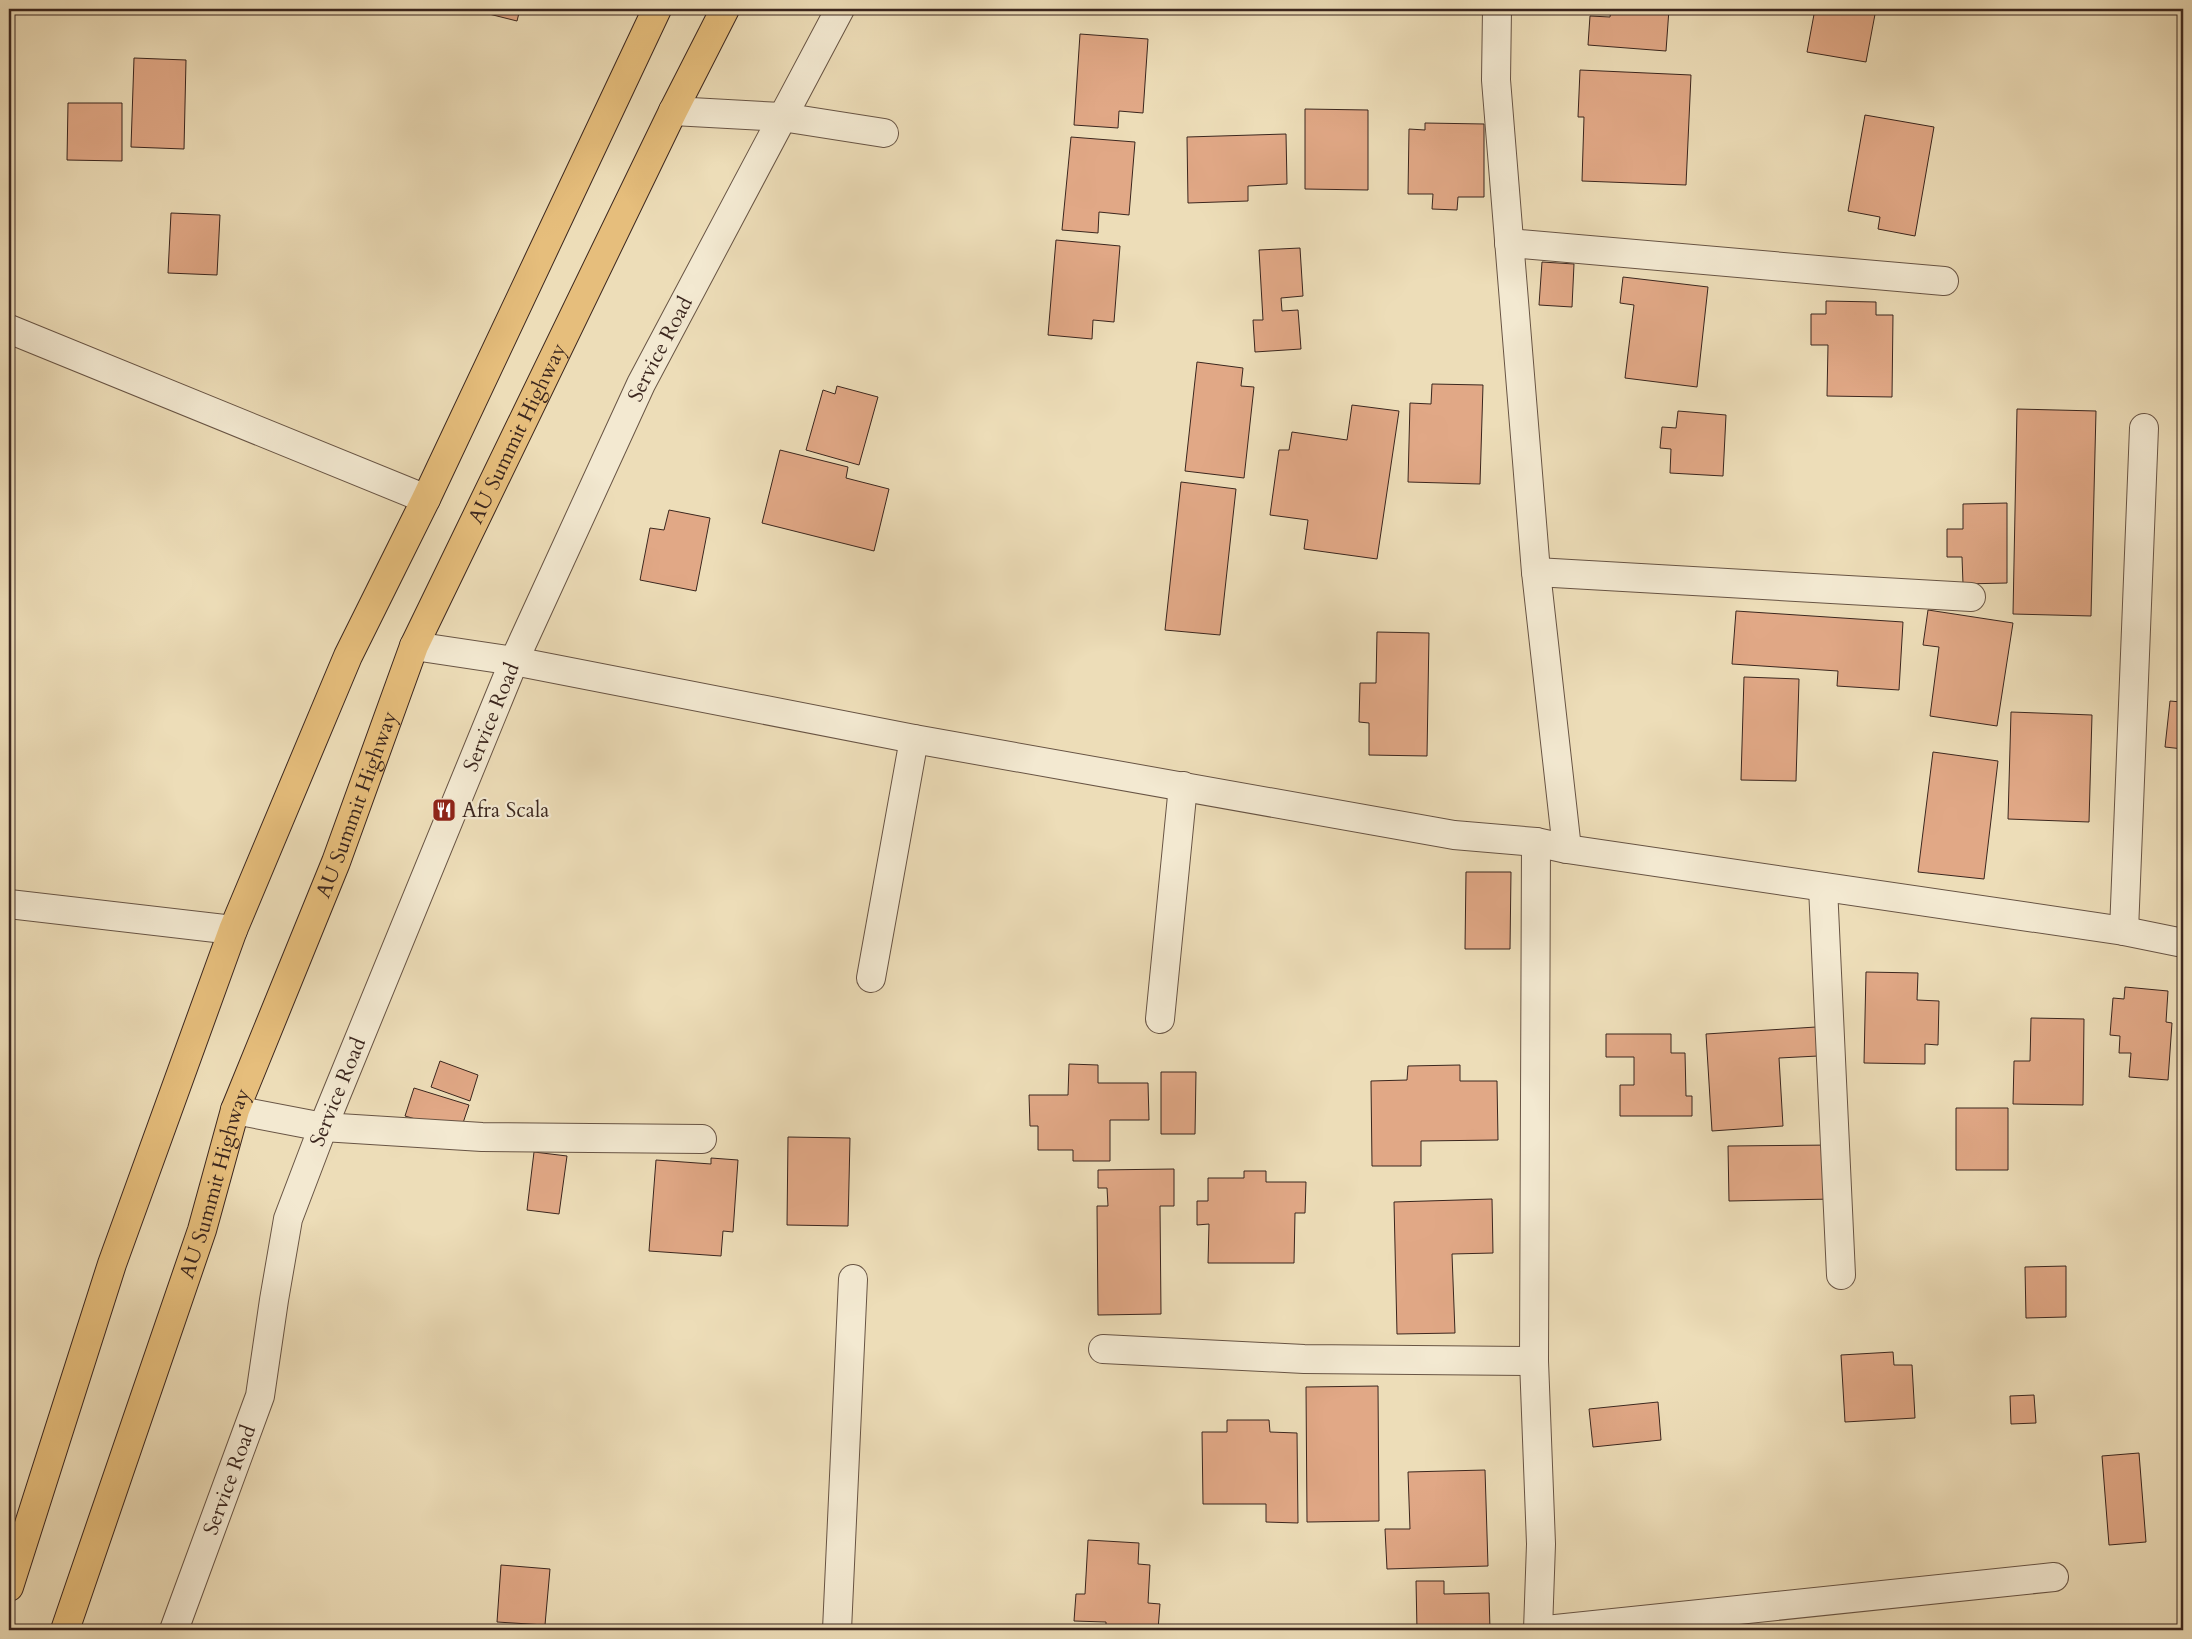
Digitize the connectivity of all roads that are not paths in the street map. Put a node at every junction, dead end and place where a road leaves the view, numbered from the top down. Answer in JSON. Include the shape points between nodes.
{"nodes":[{"id":1,"x":657,"y":9,"type":"edge"},
{"id":2,"x":725,"y":9,"type":"edge"},
{"id":3,"x":840,"y":9,"type":"edge"},
{"id":4,"x":1497,"y":9,"type":"edge"},
{"id":5,"x":673,"y":111,"type":"junction"},
{"id":6,"x":782,"y":117,"type":"junction"},
{"id":7,"x":884,"y":133,"type":"dead end"},
{"id":8,"x":1509,"y":243,"type":"junction"},
{"id":9,"x":1944,"y":281,"type":"dead end"},
{"id":10,"x":9,"y":329,"type":"edge"},
{"id":11,"x":2144,"y":428,"type":"dead end"},
{"id":12,"x":426,"y":499,"type":"junction"},
{"id":13,"x":1536,"y":572,"type":"junction"},
{"id":14,"x":1971,"y":597,"type":"dead end"},
{"id":15,"x":414,"y":646,"type":"junction"},
{"id":16,"x":514,"y":661,"type":"junction"},
{"id":17,"x":914,"y":738,"type":"junction"},
{"id":18,"x":1183,"y":786,"type":"junction"},
{"id":19,"x":1536,"y":842,"type":"junction"},
{"id":20,"x":1567,"y":850,"type":"junction"},
{"id":21,"x":1823,"y":887,"type":"junction"},
{"id":22,"x":9,"y":904,"type":"edge"},
{"id":23,"x":233,"y":930,"type":"junction"},
{"id":24,"x":2124,"y":931,"type":"junction"},
{"id":25,"x":2183,"y":943,"type":"edge"},
{"id":26,"x":871,"y":978,"type":"dead end"},
{"id":27,"x":1160,"y":1019,"type":"dead end"},
{"id":28,"x":234,"y":1110,"type":"junction"},
{"id":29,"x":322,"y":1127,"type":"junction"},
{"id":30,"x":702,"y":1139,"type":"dead end"},
{"id":31,"x":1841,"y":1276,"type":"dead end"},
{"id":32,"x":853,"y":1279,"type":"dead end"},
{"id":33,"x":1103,"y":1349,"type":"dead end"},
{"id":34,"x":1534,"y":1360,"type":"junction"},
{"id":35,"x":2054,"y":1577,"type":"dead end"},
{"id":36,"x":9,"y":1587,"type":"edge"},
{"id":37,"x":65,"y":1630,"type":"edge"},
{"id":38,"x":174,"y":1630,"type":"edge"},
{"id":39,"x":837,"y":1630,"type":"edge"},
{"id":40,"x":1538,"y":1630,"type":"edge"},
{"id":41,"x":1546,"y":1630,"type":"edge"}],
"edges":[{"from":1,"to":12,"type":"main road"},
{"from":2,"to":5,"type":"main road","name":"AU Summit Highway"},
{"from":3,"to":6,"type":"street","name":"Service Road"},
{"from":4,"to":8,"type":"street","via":[[1496,80]]},
{"from":5,"to":6,"type":"street"},
{"from":5,"to":15,"type":"main road","name":"AU Summit Highway"},
{"from":6,"to":7,"type":"street"},
{"from":6,"to":16,"type":"street","name":"Service Road","via":[[641,384]]},
{"from":8,"to":9,"type":"street"},
{"from":8,"to":13,"type":"street"},
{"from":10,"to":12,"type":"street"},
{"from":11,"to":24,"type":"street"},
{"from":12,"to":23,"type":"main road","via":[[348,656]]},
{"from":13,"to":14,"type":"street"},
{"from":13,"to":20,"type":"street"},
{"from":15,"to":16,"type":"street"},
{"from":15,"to":28,"type":"main road","name":"AU Summit Highway","via":[[336,862]]},
{"from":16,"to":17,"type":"street"},
{"from":16,"to":29,"type":"street","name":"Service Road"},
{"from":17,"to":18,"type":"street"},
{"from":17,"to":26,"type":"street"},
{"from":18,"to":19,"type":"street","via":[[1454,835]]},
{"from":18,"to":27,"type":"street"},
{"from":19,"to":20,"type":"street"},
{"from":19,"to":34,"type":"street"},
{"from":20,"to":21,"type":"street"},
{"from":21,"to":24,"type":"street"},
{"from":21,"to":31,"type":"street"},
{"from":22,"to":23,"type":"street"},
{"from":23,"to":36,"type":"main road","via":[[112,1264]]},
{"from":24,"to":25,"type":"street"},
{"from":28,"to":29,"type":"street"},
{"from":28,"to":37,"type":"main road","name":"AU Summit Highway","via":[[202,1230]]},
{"from":29,"to":30,"type":"street","via":[[482,1137]]},
{"from":29,"to":38,"type":"street","name":"Service Road","via":[[288,1219],[260,1396]]},
{"from":32,"to":39,"type":"street"},
{"from":33,"to":34,"type":"street","via":[[1304,1359]]},
{"from":34,"to":40,"type":"street","via":[[1541,1544]]},
{"from":35,"to":41,"type":"street"}]}
